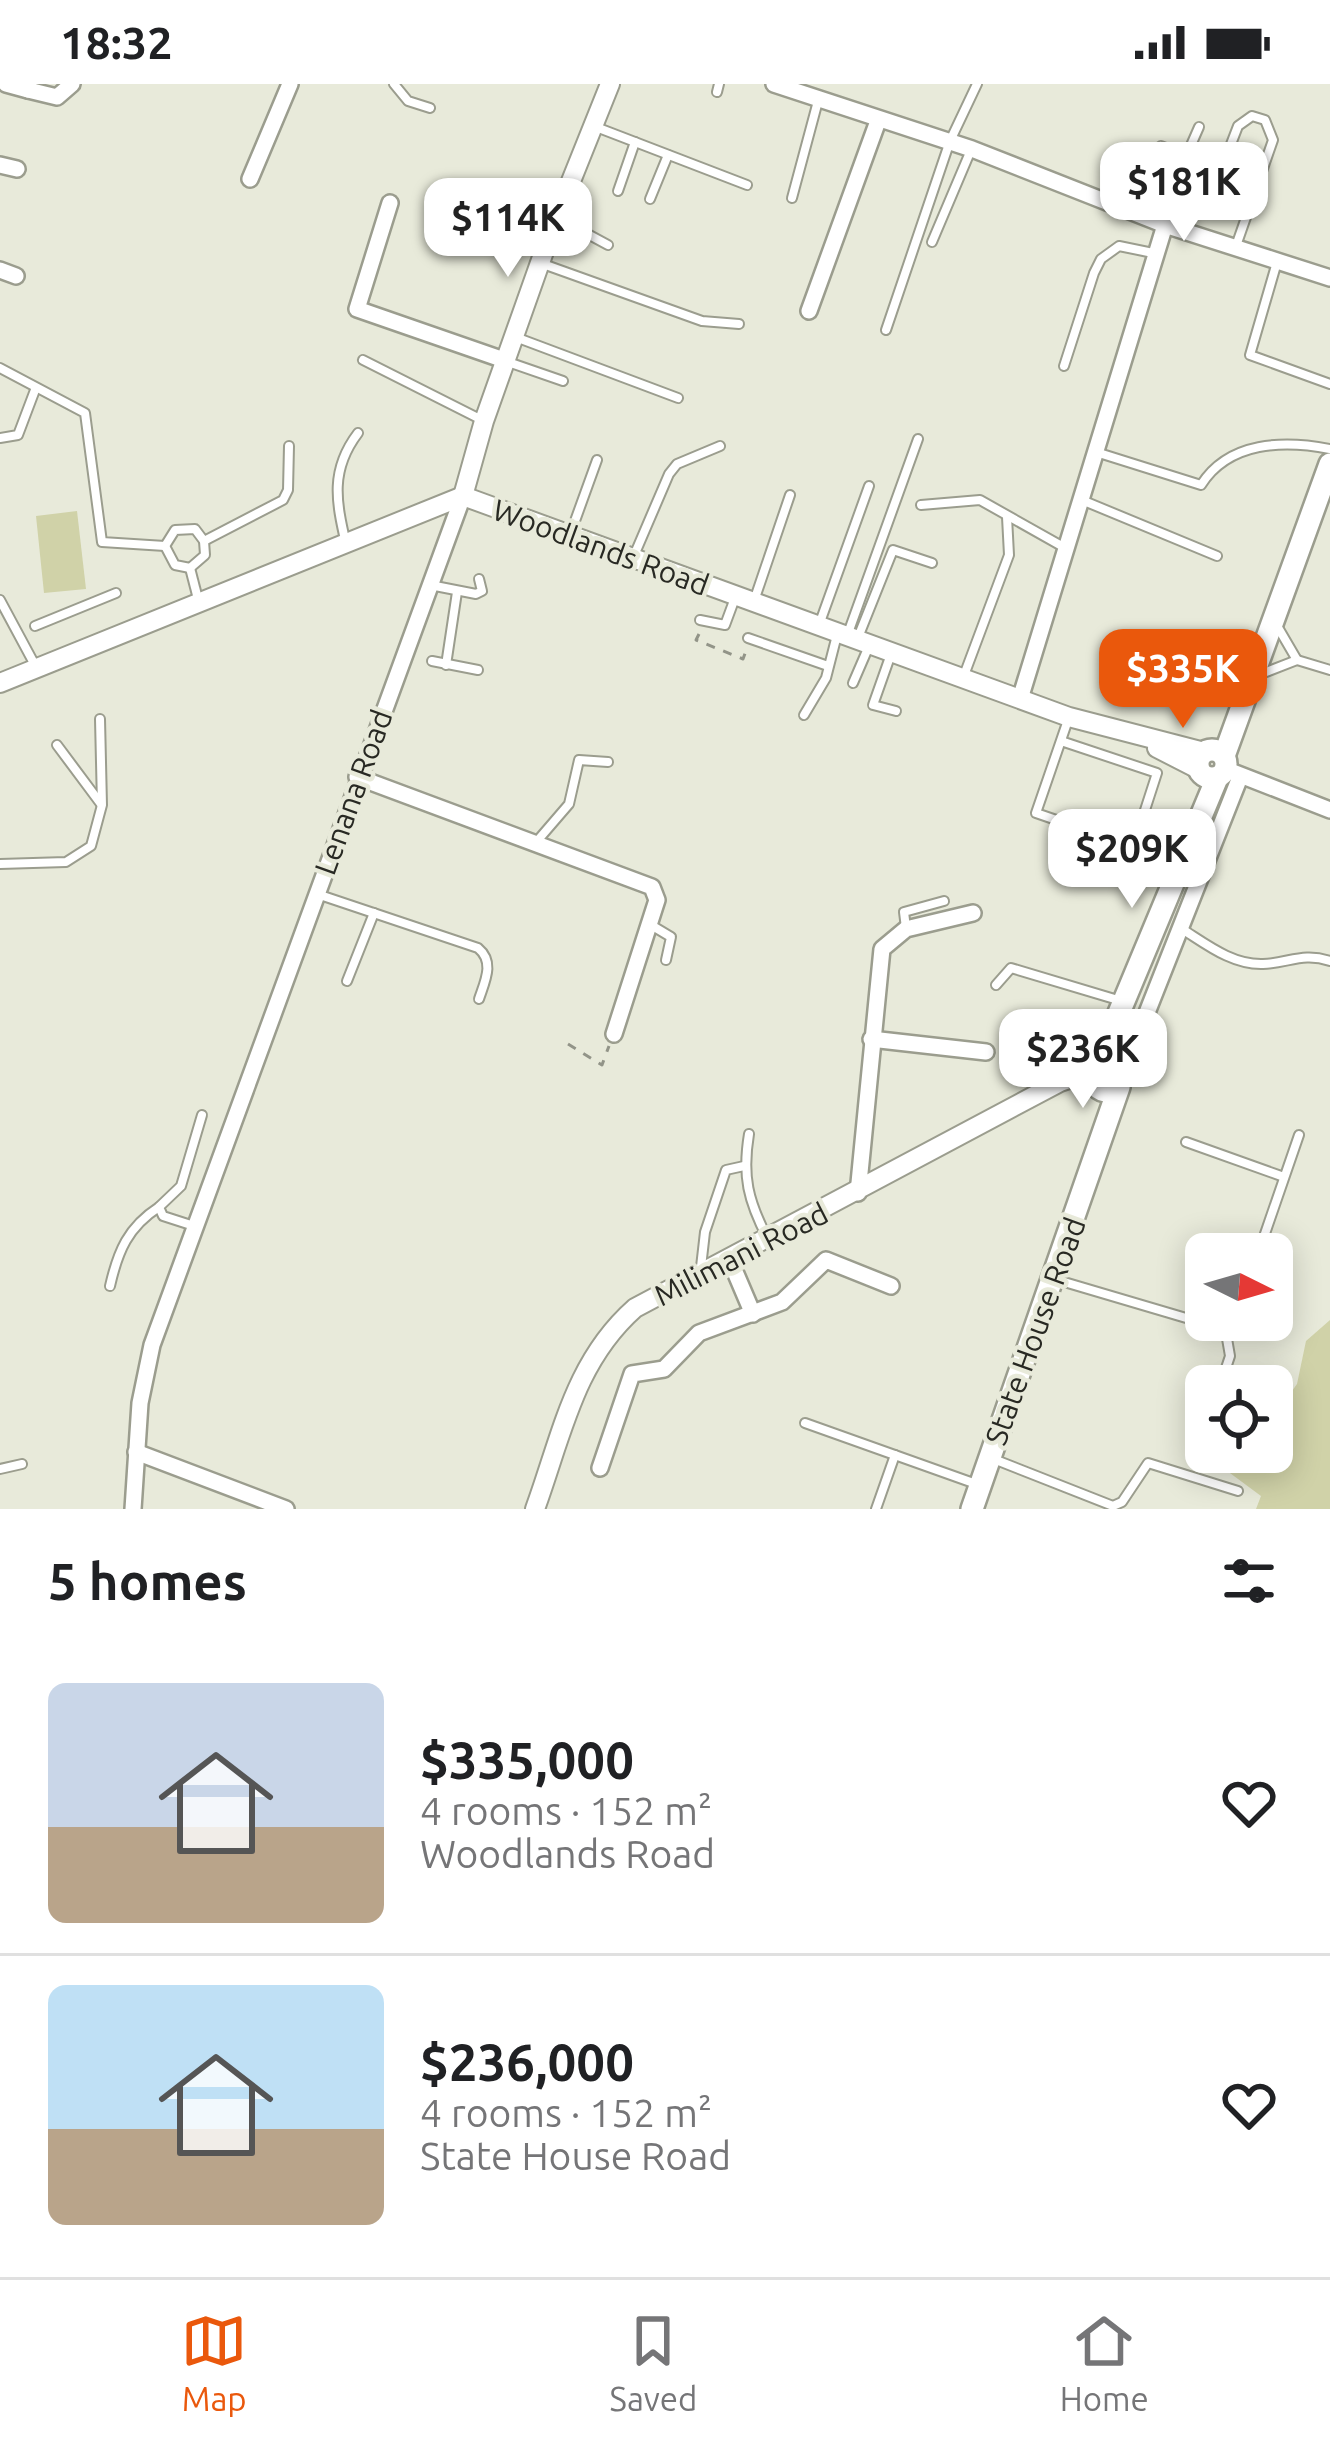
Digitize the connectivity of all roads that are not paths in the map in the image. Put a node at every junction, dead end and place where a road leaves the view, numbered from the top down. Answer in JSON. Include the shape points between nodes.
{"nodes":[{"id":1,"x":6,"y":84,"type":"edge"},
{"id":2,"x":72,"y":84,"type":"edge"},
{"id":3,"x":290,"y":84,"type":"edge"},
{"id":4,"x":394,"y":84,"type":"edge"},
{"id":5,"x":608,"y":84,"type":"edge"},
{"id":6,"x":774,"y":84,"type":"edge"},
{"id":7,"x":831,"y":84,"type":"edge"},
{"id":8,"x":976,"y":84,"type":"edge"},
{"id":9,"x":28,"y":87,"type":"edge"},
{"id":10,"x":822,"y":100,"type":"junction"},
{"id":11,"x":430,"y":108,"type":"dead end"},
{"id":12,"x":878,"y":121,"type":"junction"},
{"id":13,"x":589,"y":124,"type":"junction"},
{"id":14,"x":1199,"y":127,"type":"dead end"},
{"id":15,"x":950,"y":141,"type":"junction"},
{"id":16,"x":635,"y":142,"type":"junction"},
{"id":17,"x":972,"y":149,"type":"junction"},
{"id":18,"x":1184,"y":154,"type":"junction"},
{"id":19,"x":668,"y":155,"type":"junction"},
{"id":20,"x":1223,"y":165,"type":"dead end"},
{"id":21,"x":250,"y":178,"type":"dead end"},
{"id":22,"x":747,"y":185,"type":"dead end"},
{"id":23,"x":1144,"y":186,"type":"dead end"},
{"id":24,"x":618,"y":191,"type":"dead end"},
{"id":25,"x":792,"y":198,"type":"dead end"},
{"id":26,"x":650,"y":200,"type":"dead end"},
{"id":27,"x":390,"y":203,"type":"dead end"},
{"id":28,"x":1249,"y":209,"type":"junction"},
{"id":29,"x":557,"y":217,"type":"junction"},
{"id":30,"x":1165,"y":225,"type":"junction"},
{"id":31,"x":932,"y":242,"type":"dead end"},
{"id":32,"x":608,"y":245,"type":"dead end"},
{"id":33,"x":1236,"y":248,"type":"junction"},
{"id":34,"x":1153,"y":253,"type":"junction"},
{"id":35,"x":1277,"y":261,"type":"junction"},
{"id":36,"x":542,"y":264,"type":"junction"},
{"id":37,"x":1330,"y":278,"type":"edge"},
{"id":38,"x":809,"y":311,"type":"dead end"},
{"id":39,"x":739,"y":324,"type":"dead end"},
{"id":40,"x":886,"y":330,"type":"dead end"},
{"id":41,"x":517,"y":338,"type":"junction"},
{"id":42,"x":363,"y":360,"type":"dead end"},
{"id":43,"x":508,"y":362,"type":"junction"},
{"id":44,"x":1064,"y":366,"type":"dead end"},
{"id":45,"x":0,"y":368,"type":"edge"},
{"id":46,"x":563,"y":381,"type":"dead end"},
{"id":47,"x":1330,"y":383,"type":"edge"},
{"id":48,"x":34,"y":390,"type":"junction"},
{"id":49,"x":678,"y":398,"type":"dead end"},
{"id":50,"x":484,"y":421,"type":"junction"},
{"id":51,"x":358,"y":434,"type":"dead end"},
{"id":52,"x":0,"y":438,"type":"edge"},
{"id":53,"x":918,"y":439,"type":"dead end"},
{"id":54,"x":289,"y":446,"type":"dead end"},
{"id":55,"x":720,"y":446,"type":"dead end"},
{"id":56,"x":1330,"y":449,"type":"edge"},
{"id":57,"x":1099,"y":453,"type":"junction"},
{"id":58,"x":597,"y":460,"type":"dead end"},
{"id":59,"x":1330,"y":464,"type":"edge"},
{"id":60,"x":869,"y":486,"type":"dead end"},
{"id":61,"x":790,"y":495,"type":"dead end"},
{"id":62,"x":464,"y":496,"type":"junction"},
{"id":63,"x":1084,"y":501,"type":"junction"},
{"id":64,"x":921,"y":505,"type":"dead end"},
{"id":65,"x":1007,"y":518,"type":"junction"},
{"id":66,"x":569,"y":536,"type":"junction"},
{"id":67,"x":204,"y":541,"type":"junction"},
{"id":68,"x":346,"y":545,"type":"junction"},
{"id":69,"x":165,"y":546,"type":"junction"},
{"id":70,"x":1068,"y":549,"type":"junction"},
{"id":71,"x":1217,"y":556,"type":"dead end"},
{"id":72,"x":632,"y":559,"type":"junction"},
{"id":73,"x":932,"y":563,"type":"dead end"},
{"id":74,"x":190,"y":568,"type":"junction"},
{"id":75,"x":479,"y":579,"type":"dead end"},
{"id":76,"x":429,"y":585,"type":"junction"},
{"id":77,"x":457,"y":592,"type":"junction"},
{"id":78,"x":116,"y":593,"type":"dead end"},
{"id":79,"x":198,"y":599,"type":"junction"},
{"id":80,"x":0,"y":600,"type":"edge"},
{"id":81,"x":745,"y":600,"type":"junction"},
{"id":82,"x":701,"y":620,"type":"road end"},
{"id":83,"x":1274,"y":621,"type":"junction"},
{"id":84,"x":35,"y":626,"type":"dead end"},
{"id":85,"x":846,"y":637,"type":"junction"},
{"id":86,"x":749,"y":638,"type":"road end"},
{"id":87,"x":891,"y":653,"type":"junction"},
{"id":88,"x":1297,"y":660,"type":"junction"},
{"id":89,"x":432,"y":662,"type":"dead end"},
{"id":90,"x":446,"y":665,"type":"junction"},
{"id":91,"x":828,"y":666,"type":"junction"},
{"id":92,"x":36,"y":667,"type":"junction"},
{"id":93,"x":478,"y":670,"type":"dead end"},
{"id":94,"x":1330,"y":670,"type":"edge"},
{"id":95,"x":962,"y":679,"type":"junction"},
{"id":96,"x":0,"y":682,"type":"edge"},
{"id":97,"x":1251,"y":682,"type":"junction"},
{"id":98,"x":853,"y":683,"type":"dead end"},
{"id":99,"x":1020,"y":699,"type":"junction"},
{"id":100,"x":896,"y":711,"type":"dead end"},
{"id":101,"x":804,"y":715,"type":"dead end"},
{"id":102,"x":1069,"y":717,"type":"junction"},
{"id":103,"x":100,"y":719,"type":"dead end"},
{"id":104,"x":1061,"y":741,"type":"junction"},
{"id":105,"x":57,"y":746,"type":"dead end"},
{"id":106,"x":608,"y":762,"type":"dead end"},
{"id":107,"x":1215,"y":766,"type":"junction"},
{"id":108,"x":357,"y":777,"type":"junction"},
{"id":109,"x":102,"y":805,"type":"junction"},
{"id":110,"x":1330,"y":810,"type":"edge"},
{"id":111,"x":538,"y":840,"type":"junction"},
{"id":112,"x":1210,"y":851,"type":"junction"},
{"id":113,"x":1184,"y":855,"type":"junction"},
{"id":114,"x":0,"y":864,"type":"edge"},
{"id":115,"x":316,"y":893,"type":"junction"},
{"id":116,"x":944,"y":901,"type":"dead end"},
{"id":117,"x":374,"y":913,"type":"junction"},
{"id":118,"x":973,"y":914,"type":"dead end"},
{"id":119,"x":1159,"y":920,"type":"junction"},
{"id":120,"x":650,"y":924,"type":"junction"},
{"id":121,"x":906,"y":929,"type":"junction"},
{"id":122,"x":1182,"y":929,"type":"junction"},
{"id":123,"x":666,"y":960,"type":"dead end"},
{"id":124,"x":1330,"y":961,"type":"edge"},
{"id":125,"x":347,"y":981,"type":"dead end"},
{"id":126,"x":996,"y":985,"type":"dead end"},
{"id":127,"x":478,"y":999,"type":"dead end"},
{"id":128,"x":1124,"y":1007,"type":"junction"},
{"id":129,"x":614,"y":1034,"type":"road end"},
{"id":130,"x":871,"y":1039,"type":"junction"},
{"id":131,"x":986,"y":1052,"type":"dead end"},
{"id":132,"x":1106,"y":1077,"type":"junction"},
{"id":133,"x":202,"y":1115,"type":"dead end"},
{"id":134,"x":749,"y":1134,"type":"dead end"},
{"id":135,"x":1300,"y":1135,"type":"dead end"},
{"id":136,"x":1186,"y":1142,"type":"dead end"},
{"id":137,"x":744,"y":1166,"type":"junction"},
{"id":138,"x":1284,"y":1177,"type":"junction"},
{"id":139,"x":858,"y":1193,"type":"junction"},
{"id":140,"x":158,"y":1207,"type":"junction"},
{"id":141,"x":195,"y":1226,"type":"junction"},
{"id":142,"x":1265,"y":1233,"type":"edge"},
{"id":143,"x":769,"y":1240,"type":"junction"},
{"id":144,"x":730,"y":1260,"type":"junction"},
{"id":145,"x":701,"y":1275,"type":"junction"},
{"id":146,"x":1054,"y":1279,"type":"junction"},
{"id":147,"x":110,"y":1286,"type":"dead end"},
{"id":148,"x":891,"y":1286,"type":"dead end"},
{"id":149,"x":1185,"y":1312,"type":"edge"},
{"id":150,"x":753,"y":1314,"type":"junction"},
{"id":151,"x":805,"y":1423,"type":"dead end"},
{"id":152,"x":136,"y":1452,"type":"junction"},
{"id":153,"x":896,"y":1454,"type":"junction"},
{"id":154,"x":990,"y":1458,"type":"junction"},
{"id":155,"x":22,"y":1464,"type":"dead end"},
{"id":156,"x":600,"y":1468,"type":"dead end"},
{"id":157,"x":0,"y":1469,"type":"edge"},
{"id":158,"x":980,"y":1485,"type":"junction"},
{"id":159,"x":1238,"y":1491,"type":"dead end"},
{"id":160,"x":133,"y":1509,"type":"edge"},
{"id":161,"x":286,"y":1509,"type":"edge"},
{"id":162,"x":535,"y":1509,"type":"edge"},
{"id":163,"x":876,"y":1509,"type":"edge"},
{"id":164,"x":972,"y":1509,"type":"edge"}],
"edges":[{"from":1,"to":9,"type":"street"},
{"from":2,"to":9,"type":"street","via":[[57,97]]},
{"from":3,"to":21,"type":"street"},
{"from":4,"to":11,"type":"lane","via":[[408,101]]},
{"from":5,"to":13,"type":"street","name":"Lenana Road"},
{"from":6,"to":10,"type":"street"},
{"from":7,"to":10,"type":"lane"},
{"from":8,"to":15,"type":"lane"},
{"from":10,"to":12,"type":"street"},
{"from":10,"to":25,"type":"lane"},
{"from":12,"to":15,"type":"street"},
{"from":12,"to":38,"type":"street"},
{"from":13,"to":16,"type":"lane"},
{"from":13,"to":29,"type":"street","name":"Lenana Road"},
{"from":14,"to":18,"type":"lane"},
{"from":15,"to":17,"type":"street"},
{"from":15,"to":40,"type":"lane"},
{"from":16,"to":19,"type":"lane"},
{"from":16,"to":24,"type":"lane"},
{"from":17,"to":30,"type":"street"},
{"from":17,"to":31,"type":"lane"},
{"from":18,"to":23,"type":"lane","via":[[1161,146]]},
{"from":18,"to":28,"type":"lane","via":[[1174,184]]},
{"from":19,"to":22,"type":"lane"},
{"from":19,"to":26,"type":"lane"},
{"from":20,"to":28,"type":"lane","via":[[1238,126],[1252,116],[1265,120],[1273,140]]},
{"from":27,"to":43,"type":"street","via":[[357,309]]},
{"from":28,"to":33,"type":"lane"},
{"from":29,"to":32,"type":"lane"},
{"from":29,"to":36,"type":"street","name":"Lenana Road"},
{"from":30,"to":33,"type":"street"},
{"from":30,"to":34,"type":"street"},
{"from":33,"to":35,"type":"street"},
{"from":34,"to":44,"type":"lane","via":[[1119,246],[1101,259]]},
{"from":34,"to":57,"type":"street"},
{"from":35,"to":37,"type":"street"},
{"from":35,"to":47,"type":"lane","via":[[1250,355]]},
{"from":36,"to":39,"type":"lane","via":[[702,321]]},
{"from":36,"to":41,"type":"street","name":"Lenana Road"},
{"from":41,"to":43,"type":"street","name":"Lenana Road"},
{"from":41,"to":49,"type":"lane"},
{"from":42,"to":50,"type":"lane"},
{"from":43,"to":46,"type":"lane"},
{"from":43,"to":50,"type":"street","name":"Lenana Road"},
{"from":45,"to":48,"type":"lane"},
{"from":48,"to":52,"type":"lane","via":[[18,434]]},
{"from":48,"to":69,"type":"lane","via":[[85,413],[101,542]]},
{"from":50,"to":62,"type":"street","name":"Lenana Road"},
{"from":51,"to":68,"type":"lane","via":[[340,457]]},
{"from":53,"to":85,"type":"lane"},
{"from":54,"to":67,"type":"lane","via":[[283,500]]},
{"from":55,"to":72,"type":"lane","via":[[669,474]]},
{"from":56,"to":57,"type":"lane","via":[[1276,442],[1215,467],[1201,485]]},
{"from":57,"to":63,"type":"street"},
{"from":58,"to":66,"type":"lane"},
{"from":59,"to":83,"type":"main road","name":"State House Road"},
{"from":60,"to":85,"type":"lane"},
{"from":61,"to":81,"type":"lane"},
{"from":62,"to":66,"type":"street","name":"Woodlands Road"},
{"from":62,"to":68,"type":"street","name":"Woodlands Road"},
{"from":62,"to":76,"type":"street","name":"Lenana Road"},
{"from":63,"to":70,"type":"street"},
{"from":63,"to":71,"type":"lane"},
{"from":64,"to":65,"type":"lane","via":[[980,500]]},
{"from":65,"to":70,"type":"lane"},
{"from":65,"to":95,"type":"lane","via":[[1009,555]]},
{"from":66,"to":72,"type":"street","name":"Woodlands Road"},
{"from":67,"to":69,"type":"lane","via":[[185,527]]},
{"from":67,"to":74,"type":"lane","via":[[205,555]]},
{"from":68,"to":79,"type":"street","name":"Woodlands Road"},
{"from":69,"to":74,"type":"lane","via":[[175,566]]},
{"from":70,"to":99,"type":"street"},
{"from":72,"to":81,"type":"street","name":"Woodlands Road"},
{"from":73,"to":85,"type":"lane","via":[[892,550]]},
{"from":74,"to":79,"type":"lane"},
{"from":75,"to":77,"type":"lane","via":[[482,591]]},
{"from":76,"to":77,"type":"lane"},
{"from":76,"to":108,"type":"street","name":"Lenana Road"},
{"from":77,"to":90,"type":"lane"},
{"from":78,"to":84,"type":"lane"},
{"from":79,"to":92,"type":"street","name":"Woodlands Road"},
{"from":80,"to":92,"type":"lane"},
{"from":81,"to":82,"type":"lane","via":[[725,625]]},
{"from":81,"to":85,"type":"street","name":"Woodlands Road"},
{"from":83,"to":88,"type":"lane"},
{"from":83,"to":97,"type":"main road","name":"State House Road"},
{"from":85,"to":87,"type":"street","name":"Woodlands Road"},
{"from":85,"to":91,"type":"lane"},
{"from":85,"to":98,"type":"lane"},
{"from":86,"to":91,"type":"lane"},
{"from":87,"to":95,"type":"street","name":"Woodlands Road"},
{"from":87,"to":100,"type":"lane","via":[[873,705]]},
{"from":88,"to":94,"type":"lane"},
{"from":88,"to":97,"type":"lane"},
{"from":89,"to":90,"type":"lane"},
{"from":90,"to":93,"type":"lane"},
{"from":91,"to":101,"type":"lane"},
{"from":92,"to":96,"type":"street","name":"Woodlands Road"},
{"from":95,"to":99,"type":"street","name":"Woodlands Road"},
{"from":97,"to":107,"type":"main road","name":"State House Road"},
{"from":99,"to":102,"type":"street","name":"Woodlands Road"},
{"from":102,"to":104,"type":"lane"},
{"from":102,"to":107,"type":"street","name":"Woodlands Road"},
{"from":103,"to":109,"type":"lane"},
{"from":104,"to":104,"type":"lane","via":[[1036,813],[1135,841],[1157,773]]},
{"from":105,"to":109,"type":"lane"},
{"from":106,"to":111,"type":"lane","via":[[579,760],[569,805]]},
{"from":107,"to":110,"type":"street"},
{"from":107,"to":112,"type":"street"},
{"from":107,"to":113,"type":"main road","name":"State House Road"},
{"from":108,"to":111,"type":"street"},
{"from":108,"to":115,"type":"street","name":"Lenana Road"},
{"from":109,"to":114,"type":"lane","via":[[91,846],[78,858]]},
{"from":111,"to":120,"type":"street","via":[[652,886]]},
{"from":112,"to":113,"type":"main road"},
{"from":112,"to":122,"type":"street"},
{"from":113,"to":119,"type":"main road","name":"State House Road"},
{"from":115,"to":117,"type":"lane"},
{"from":115,"to":141,"type":"street","name":"Lenana Road"},
{"from":116,"to":121,"type":"lane","via":[[904,912]]},
{"from":117,"to":125,"type":"lane"},
{"from":117,"to":127,"type":"lane","via":[[483,952],[488,973]]},
{"from":118,"to":121,"type":"street"},
{"from":119,"to":122,"type":"main road"},
{"from":119,"to":128,"type":"main road","name":"State House Road"},
{"from":120,"to":123,"type":"lane","via":[[671,937]]},
{"from":120,"to":129,"type":"street"},
{"from":121,"to":130,"type":"street","via":[[882,949]]},
{"from":122,"to":124,"type":"lane","via":[[1228,957]]},
{"from":122,"to":132,"type":"street"},
{"from":126,"to":128,"type":"lane","via":[[1011,968]]},
{"from":128,"to":132,"type":"main road","name":"State House Road"},
{"from":130,"to":131,"type":"street"},
{"from":130,"to":139,"type":"street"},
{"from":132,"to":139,"type":"street","name":"Milimani Road","via":[[1048,1093]]},
{"from":132,"to":146,"type":"main road","name":"State House Road","via":[[1099,1152]]},
{"from":133,"to":140,"type":"lane","via":[[181,1186]]},
{"from":134,"to":137,"type":"lane"},
{"from":135,"to":138,"type":"lane"},
{"from":136,"to":138,"type":"lane"},
{"from":137,"to":143,"type":"lane","via":[[748,1202]]},
{"from":137,"to":145,"type":"lane","via":[[726,1170],[701,1246]]},
{"from":138,"to":142,"type":"lane"},
{"from":139,"to":143,"type":"street","name":"Milimani Road"},
{"from":140,"to":141,"type":"lane"},
{"from":140,"to":147,"type":"lane","via":[[137,1221],[118,1251]]},
{"from":141,"to":152,"type":"street","name":"Lenana Road","via":[[152,1345]]},
{"from":143,"to":144,"type":"street","name":"Milimani Road"},
{"from":144,"to":145,"type":"street","name":"Milimani Road"},
{"from":144,"to":150,"type":"street"},
{"from":145,"to":162,"type":"street","name":"Milimani Road","via":[[635,1309],[605,1335],[570,1399]]},
{"from":146,"to":149,"type":"lane"},
{"from":146,"to":154,"type":"main road","name":"State House Road"},
{"from":148,"to":150,"type":"street","via":[[826,1260],[782,1302]]},
{"from":150,"to":156,"type":"street","via":[[699,1333],[664,1369],[632,1374]]},
{"from":151,"to":153,"type":"lane"},
{"from":152,"to":160,"type":"street","name":"Lenana Road"},
{"from":152,"to":161,"type":"street"},
{"from":153,"to":158,"type":"lane"},
{"from":153,"to":163,"type":"lane"},
{"from":154,"to":158,"type":"main road","name":"State House Road"},
{"from":154,"to":159,"type":"lane","via":[[1113,1505],[1148,1463]]},
{"from":155,"to":157,"type":"lane"},
{"from":158,"to":164,"type":"main road","name":"State House Road"}]}
